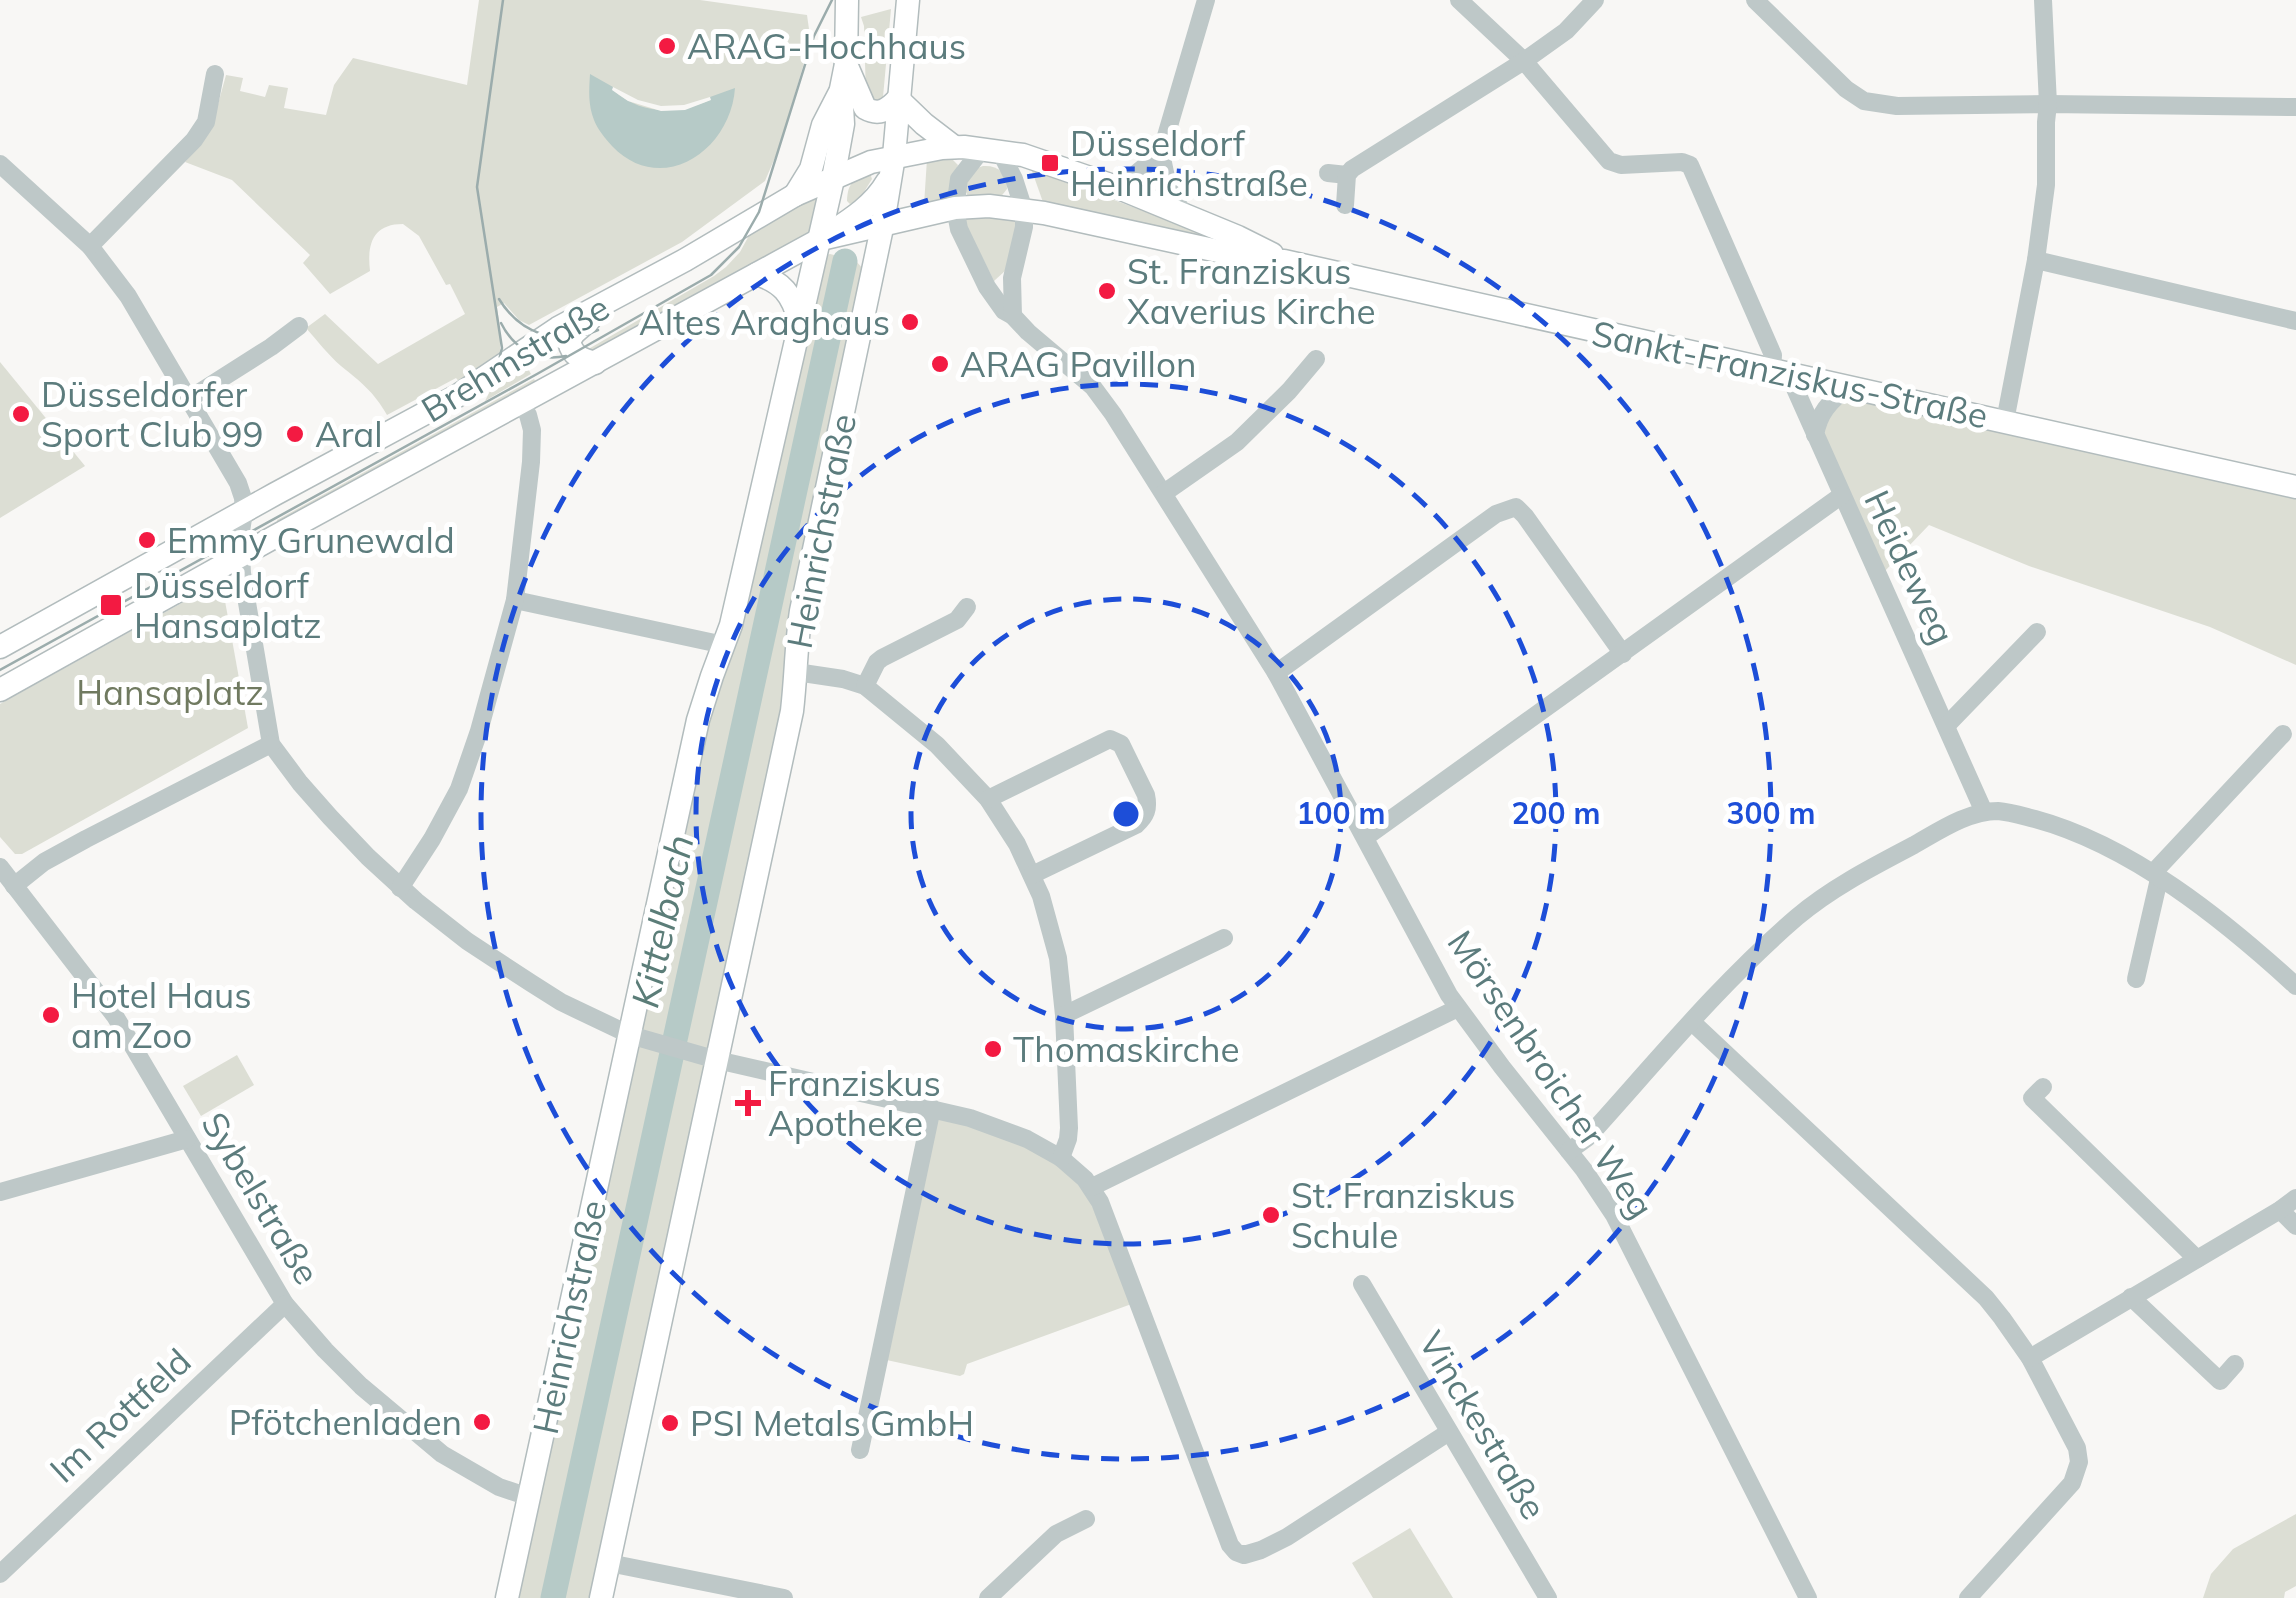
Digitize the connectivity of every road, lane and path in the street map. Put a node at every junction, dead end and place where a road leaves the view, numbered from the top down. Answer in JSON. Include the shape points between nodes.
{"nodes":[{"id":1,"x":848,"y":0,"type":"edge"},
{"id":2,"x":908,"y":0,"type":"edge"},
{"id":3,"x":1206,"y":0,"type":"edge"},
{"id":4,"x":1458,"y":0,"type":"edge"},
{"id":5,"x":1595,"y":0,"type":"edge"},
{"id":6,"x":1755,"y":0,"type":"edge"},
{"id":7,"x":2043,"y":0,"type":"edge"},
{"id":8,"x":1524,"y":61,"type":"junction"},
{"id":9,"x":846,"y":64,"type":"junction"},
{"id":10,"x":215,"y":74,"type":"dead end"},
{"id":11,"x":842,"y":89,"type":"junction"},
{"id":12,"x":898,"y":99,"type":"junction"},
{"id":13,"x":2048,"y":104,"type":"junction"},
{"id":14,"x":2296,"y":106,"type":"edge"},
{"id":15,"x":954,"y":147,"type":"junction"},
{"id":16,"x":992,"y":149,"type":"junction"},
{"id":17,"x":1162,"y":152,"type":"junction"},
{"id":18,"x":0,"y":164,"type":"edge"},
{"id":19,"x":893,"y":165,"type":"junction"},
{"id":20,"x":1328,"y":172,"type":"dead end"},
{"id":21,"x":1348,"y":175,"type":"junction"},
{"id":22,"x":833,"y":179,"type":"junction"},
{"id":23,"x":1119,"y":188,"type":"junction"},
{"id":24,"x":794,"y":196,"type":"junction"},
{"id":25,"x":1344,"y":205,"type":"dead end"},
{"id":26,"x":1024,"y":210,"type":"junction"},
{"id":27,"x":1184,"y":215,"type":"junction"},
{"id":28,"x":957,"y":218,"type":"junction"},
{"id":29,"x":864,"y":224,"type":"junction"},
{"id":30,"x":821,"y":239,"type":"junction"},
{"id":31,"x":90,"y":246,"type":"junction"},
{"id":32,"x":1284,"y":260,"type":"junction"},
{"id":33,"x":2036,"y":260,"type":"junction"},
{"id":34,"x":757,"y":274,"type":"junction"},
{"id":35,"x":1012,"y":278,"type":"junction"},
{"id":36,"x":987,"y":288,"type":"junction"},
{"id":37,"x":593,"y":311,"type":"junction"},
{"id":38,"x":1013,"y":316,"type":"junction"},
{"id":39,"x":2296,"y":321,"type":"edge"},
{"id":40,"x":799,"y":322,"type":"junction"},
{"id":41,"x":298,"y":326,"type":"dead end"},
{"id":42,"x":1316,"y":359,"type":"dead end"},
{"id":43,"x":595,"y":363,"type":"junction"},
{"id":44,"x":1781,"y":373,"type":"junction"},
{"id":45,"x":1847,"y":388,"type":"junction"},
{"id":46,"x":189,"y":398,"type":"junction"},
{"id":47,"x":521,"y":403,"type":"junction"},
{"id":48,"x":2005,"y":421,"type":"junction"},
{"id":49,"x":1815,"y":435,"type":"junction"},
{"id":50,"x":2296,"y":487,"type":"edge"},
{"id":51,"x":1164,"y":493,"type":"junction"},
{"id":52,"x":1842,"y":495,"type":"junction"},
{"id":53,"x":244,"y":512,"type":"junction"},
{"id":54,"x":240,"y":557,"type":"junction"},
{"id":55,"x":515,"y":600,"type":"junction"},
{"id":56,"x":967,"y":607,"type":"dead end"},
{"id":57,"x":2036,"y":632,"type":"dead end"},
{"id":58,"x":724,"y":645,"type":"junction"},
{"id":59,"x":0,"y":647,"type":"edge"},
{"id":60,"x":1622,"y":654,"type":"junction"},
{"id":61,"x":796,"y":672,"type":"junction"},
{"id":62,"x":1276,"y":672,"type":"junction"},
{"id":63,"x":865,"y":686,"type":"junction"},
{"id":64,"x":0,"y":690,"type":"edge"},
{"id":65,"x":1947,"y":725,"type":"junction"},
{"id":66,"x":2283,"y":734,"type":"dead end"},
{"id":67,"x":271,"y":744,"type":"junction"},
{"id":68,"x":988,"y":799,"type":"junction"},
{"id":69,"x":1984,"y":812,"type":"junction"},
{"id":70,"x":1366,"y":837,"type":"junction"},
{"id":71,"x":0,"y":867,"type":"edge"},
{"id":72,"x":1032,"y":875,"type":"junction"},
{"id":73,"x":2156,"y":876,"type":"junction"},
{"id":74,"x":14,"y":886,"type":"junction"},
{"id":75,"x":400,"y":888,"type":"junction"},
{"id":76,"x":1224,"y":938,"type":"dead end"},
{"id":77,"x":2136,"y":979,"type":"dead end"},
{"id":78,"x":2296,"y":986,"type":"edge"},
{"id":79,"x":1458,"y":1008,"type":"junction"},
{"id":80,"x":1064,"y":1014,"type":"junction"},
{"id":81,"x":1692,"y":1022,"type":"junction"},
{"id":82,"x":641,"y":1039,"type":"junction"},
{"id":83,"x":706,"y":1056,"type":"junction"},
{"id":84,"x":2043,"y":1087,"type":"dead end"},
{"id":85,"x":932,"y":1108,"type":"junction"},
{"id":86,"x":187,"y":1139,"type":"junction"},
{"id":87,"x":1569,"y":1152,"type":"junction"},
{"id":88,"x":1061,"y":1158,"type":"junction"},
{"id":89,"x":1092,"y":1188,"type":"junction"},
{"id":90,"x":0,"y":1192,"type":"edge"},
{"id":91,"x":2296,"y":1198,"type":"edge"},
{"id":92,"x":2280,"y":1210,"type":"junction"},
{"id":93,"x":2296,"y":1226,"type":"edge"},
{"id":94,"x":2197,"y":1259,"type":"junction"},
{"id":95,"x":1362,"y":1284,"type":"dead end"},
{"id":96,"x":2131,"y":1297,"type":"junction"},
{"id":97,"x":285,"y":1304,"type":"junction"},
{"id":98,"x":2030,"y":1358,"type":"junction"},
{"id":99,"x":2235,"y":1364,"type":"dead end"},
{"id":100,"x":1448,"y":1432,"type":"junction"},
{"id":101,"x":860,"y":1450,"type":"dead end"},
{"id":102,"x":529,"y":1497,"type":"junction"},
{"id":103,"x":1086,"y":1520,"type":"dead end"},
{"id":104,"x":608,"y":1562,"type":"junction"},
{"id":105,"x":0,"y":1574,"type":"edge"},
{"id":106,"x":507,"y":1598,"type":"edge"},
{"id":107,"x":601,"y":1598,"type":"edge"},
{"id":108,"x":784,"y":1598,"type":"edge"},
{"id":109,"x":988,"y":1598,"type":"edge"},
{"id":110,"x":1548,"y":1598,"type":"edge"},
{"id":111,"x":1808,"y":1598,"type":"edge"},
{"id":112,"x":1968,"y":1598,"type":"edge"}],
"edges":[{"from":1,"to":9,"type":"main road","name":"Heinrichstraße"},
{"from":2,"to":12,"type":"main road","name":"Heinrichstraße"},
{"from":3,"to":17,"type":"street"},
{"from":4,"to":8,"type":"street","name":"Heideweg"},
{"from":5,"to":8,"type":"street"},
{"from":6,"to":13,"type":"street","via":[[1864,102]]},
{"from":7,"to":13,"type":"street"},
{"from":8,"to":21,"type":"street"},
{"from":8,"to":44,"type":"street","name":"Heideweg","via":[[1613,164],[1690,165]]},
{"from":9,"to":11,"type":"main road","name":"Heinrichstraße"},
{"from":9,"to":12,"type":"main road","via":[[865,108],[878,113]]},
{"from":10,"to":31,"type":"street","via":[[206,122],[194,140]]},
{"from":11,"to":22,"type":"main road","name":"Heinrichstraße"},
{"from":11,"to":24,"type":"main road","name":"Heinrichstraße"},
{"from":12,"to":15,"type":"main road"},
{"from":12,"to":19,"type":"main road","name":"Heinrichstraße"},
{"from":13,"to":14,"type":"street"},
{"from":13,"to":33,"type":"street"},
{"from":15,"to":16,"type":"main road","name":"Sankt-Franziskus-Straße"},
{"from":15,"to":19,"type":"main road","name":"Sankt-Franziskus-Straße"},
{"from":16,"to":23,"type":"main road","name":"Sankt-Franziskus-Straße"},
{"from":16,"to":26,"type":"street"},
{"from":16,"to":28,"type":"street","via":[[959,179]]},
{"from":17,"to":23,"type":"street"},
{"from":17,"to":27,"type":"street","via":[[1168,187]]},
{"from":18,"to":31,"type":"street"},
{"from":19,"to":22,"type":"main road","name":"Brehmstraße","via":[[871,162]]},
{"from":19,"to":29,"type":"main road","name":"Heinrichstraße"},
{"from":19,"to":29,"type":"main road"},
{"from":20,"to":21,"type":"street"},
{"from":21,"to":25,"type":"street"},
{"from":22,"to":24,"type":"main road","name":"Brehmstraße"},
{"from":22,"to":29,"type":"main road","via":[[842,214]]},
{"from":22,"to":30,"type":"main road","name":"Heinrichstraße"},
{"from":23,"to":27,"type":"main road","name":"Sankt-Franziskus-Straße"},
{"from":24,"to":37,"type":"main road","name":"Brehmstraße"},
{"from":26,"to":28,"type":"main road","name":"Sankt-Franziskus-Straße","via":[[989,206]]},
{"from":26,"to":32,"type":"main road","name":"Sankt-Franziskus-Straße"},
{"from":26,"to":35,"type":"street"},
{"from":27,"to":32,"type":"main road","name":"Sankt-Franziskus-Straße"},
{"from":28,"to":29,"type":"main road","name":"Sankt-Franziskus-Straße","via":[[918,215]]},
{"from":28,"to":36,"type":"street","name":"Mörsenbroicher Weg"},
{"from":29,"to":30,"type":"main road","name":"Brehmstraße"},
{"from":29,"to":61,"type":"main road","name":"Heinrichstraße"},
{"from":30,"to":34,"type":"main road","name":"Brehmstraße"},
{"from":30,"to":40,"type":"main road","name":"Heinrichstraße"},
{"from":31,"to":46,"type":"street"},
{"from":32,"to":44,"type":"main road","name":"Sankt-Franziskus-Straße"},
{"from":33,"to":39,"type":"street"},
{"from":33,"to":48,"type":"street"},
{"from":34,"to":40,"type":"main road","via":[[788,291]]},
{"from":34,"to":43,"type":"main road","name":"Brehmstraße"},
{"from":35,"to":36,"type":"street"},
{"from":35,"to":38,"type":"street"},
{"from":36,"to":38,"type":"street","name":"Mörsenbroicher Weg"},
{"from":37,"to":43,"type":"main road","via":[[569,341],[573,353]]},
{"from":37,"to":53,"type":"main road","name":"Brehmstraße","via":[[457,396]]},
{"from":38,"to":51,"type":"street","name":"Mörsenbroicher Weg","via":[[1094,387]]},
{"from":40,"to":58,"type":"main road","name":"Heinrichstraße"},
{"from":41,"to":46,"type":"street"},
{"from":42,"to":51,"type":"street","via":[[1237,442]]},
{"from":43,"to":47,"type":"main road","name":"Brehmstraße"},
{"from":44,"to":45,"type":"main road","name":"Sankt-Franziskus-Straße"},
{"from":44,"to":49,"type":"street","name":"Heideweg"},
{"from":45,"to":48,"type":"main road","name":"Sankt-Franziskus-Straße"},
{"from":45,"to":49,"type":"street","via":[[1824,408]]},
{"from":46,"to":53,"type":"street","via":[[241,490]]},
{"from":47,"to":54,"type":"main road","name":"Brehmstraße"},
{"from":47,"to":55,"type":"street","via":[[532,430]]},
{"from":48,"to":50,"type":"main road","name":"Sankt-Franziskus-Straße"},
{"from":49,"to":52,"type":"street","name":"Heideweg"},
{"from":51,"to":62,"type":"street","name":"Mörsenbroicher Weg"},
{"from":52,"to":60,"type":"street"},
{"from":52,"to":65,"type":"street","name":"Heideweg"},
{"from":53,"to":54,"type":"street"},
{"from":53,"to":59,"type":"main road","name":"Brehmstraße"},
{"from":54,"to":64,"type":"main road","name":"Brehmstraße"},
{"from":54,"to":67,"type":"street"},
{"from":55,"to":58,"type":"street"},
{"from":55,"to":75,"type":"street","via":[[460,789]]},
{"from":56,"to":63,"type":"street","via":[[957,620],[882,658]]},
{"from":57,"to":65,"type":"street","name":"Heideweg"},
{"from":58,"to":82,"type":"main road","name":"Heinrichstraße","via":[[698,720]]},
{"from":60,"to":62,"type":"street","via":[[1516,507],[1496,514]]},
{"from":60,"to":70,"type":"street"},
{"from":61,"to":63,"type":"street"},
{"from":61,"to":83,"type":"main road","name":"Heinrichstraße"},
{"from":62,"to":70,"type":"street","name":"Mörsenbroicher Weg"},
{"from":63,"to":68,"type":"street"},
{"from":65,"to":69,"type":"street","name":"Heideweg"},
{"from":66,"to":73,"type":"street"},
{"from":67,"to":74,"type":"street","via":[[72,846]]},
{"from":67,"to":75,"type":"street"},
{"from":68,"to":72,"type":"street"},
{"from":68,"to":72,"type":"street","via":[[1110,739],[1120,744],[1146,795],[1144,818]]},
{"from":69,"to":73,"type":"street","via":[[2067,828]]},
{"from":69,"to":81,"type":"street","via":[[1897,854],[1799,915]]},
{"from":70,"to":79,"type":"street","name":"Mörsenbroicher Weg"},
{"from":71,"to":74,"type":"street","name":"Sybelstraße"},
{"from":72,"to":80,"type":"street","via":[[1058,958]]},
{"from":73,"to":77,"type":"street"},
{"from":73,"to":78,"type":"street"},
{"from":74,"to":86,"type":"street","name":"Sybelstraße","via":[[116,1016]]},
{"from":75,"to":82,"type":"street","via":[[522,977]]},
{"from":76,"to":80,"type":"street"},
{"from":79,"to":87,"type":"street","name":"Mörsenbroicher Weg"},
{"from":79,"to":89,"type":"street"},
{"from":80,"to":88,"type":"street","via":[[1069,1128]]},
{"from":81,"to":87,"type":"street"},
{"from":81,"to":98,"type":"street","via":[[1986,1298]]},
{"from":82,"to":83,"type":"street"},
{"from":82,"to":102,"type":"main road","name":"Heinrichstraße"},
{"from":83,"to":85,"type":"street"},
{"from":83,"to":104,"type":"main road","name":"Heinrichstraße"},
{"from":84,"to":94,"type":"street","via":[[2032,1098]]},
{"from":85,"to":88,"type":"street","via":[[1027,1139]]},
{"from":85,"to":101,"type":"street"},
{"from":86,"to":90,"type":"street"},
{"from":86,"to":97,"type":"street","name":"Sybelstraße"},
{"from":87,"to":111,"type":"street","name":"Mörsenbroicher Weg","via":[[1614,1215]]},
{"from":88,"to":89,"type":"street"},
{"from":89,"to":100,"type":"street","via":[[1236,1552],[1252,1554],[1286,1537]]},
{"from":91,"to":92,"type":"street"},
{"from":92,"to":93,"type":"street"},
{"from":92,"to":94,"type":"street"},
{"from":94,"to":96,"type":"street"},
{"from":95,"to":100,"type":"street","name":"Vinckestraße"},
{"from":96,"to":98,"type":"street"},
{"from":96,"to":99,"type":"street","via":[[2220,1381]]},
{"from":97,"to":102,"type":"street","name":"Sybelstraße","via":[[361,1386],[442,1454]]},
{"from":97,"to":105,"type":"street","name":"Im Rottfeld"},
{"from":98,"to":112,"type":"street","via":[[2077,1448],[2077,1472]]},
{"from":100,"to":110,"type":"street","name":"Vinckestraße"},
{"from":102,"to":106,"type":"main road","name":"Heinrichstraße"},
{"from":103,"to":109,"type":"street","via":[[1056,1534]]},
{"from":104,"to":107,"type":"main road","name":"Heinrichstraße"},
{"from":104,"to":108,"type":"street"}]}
